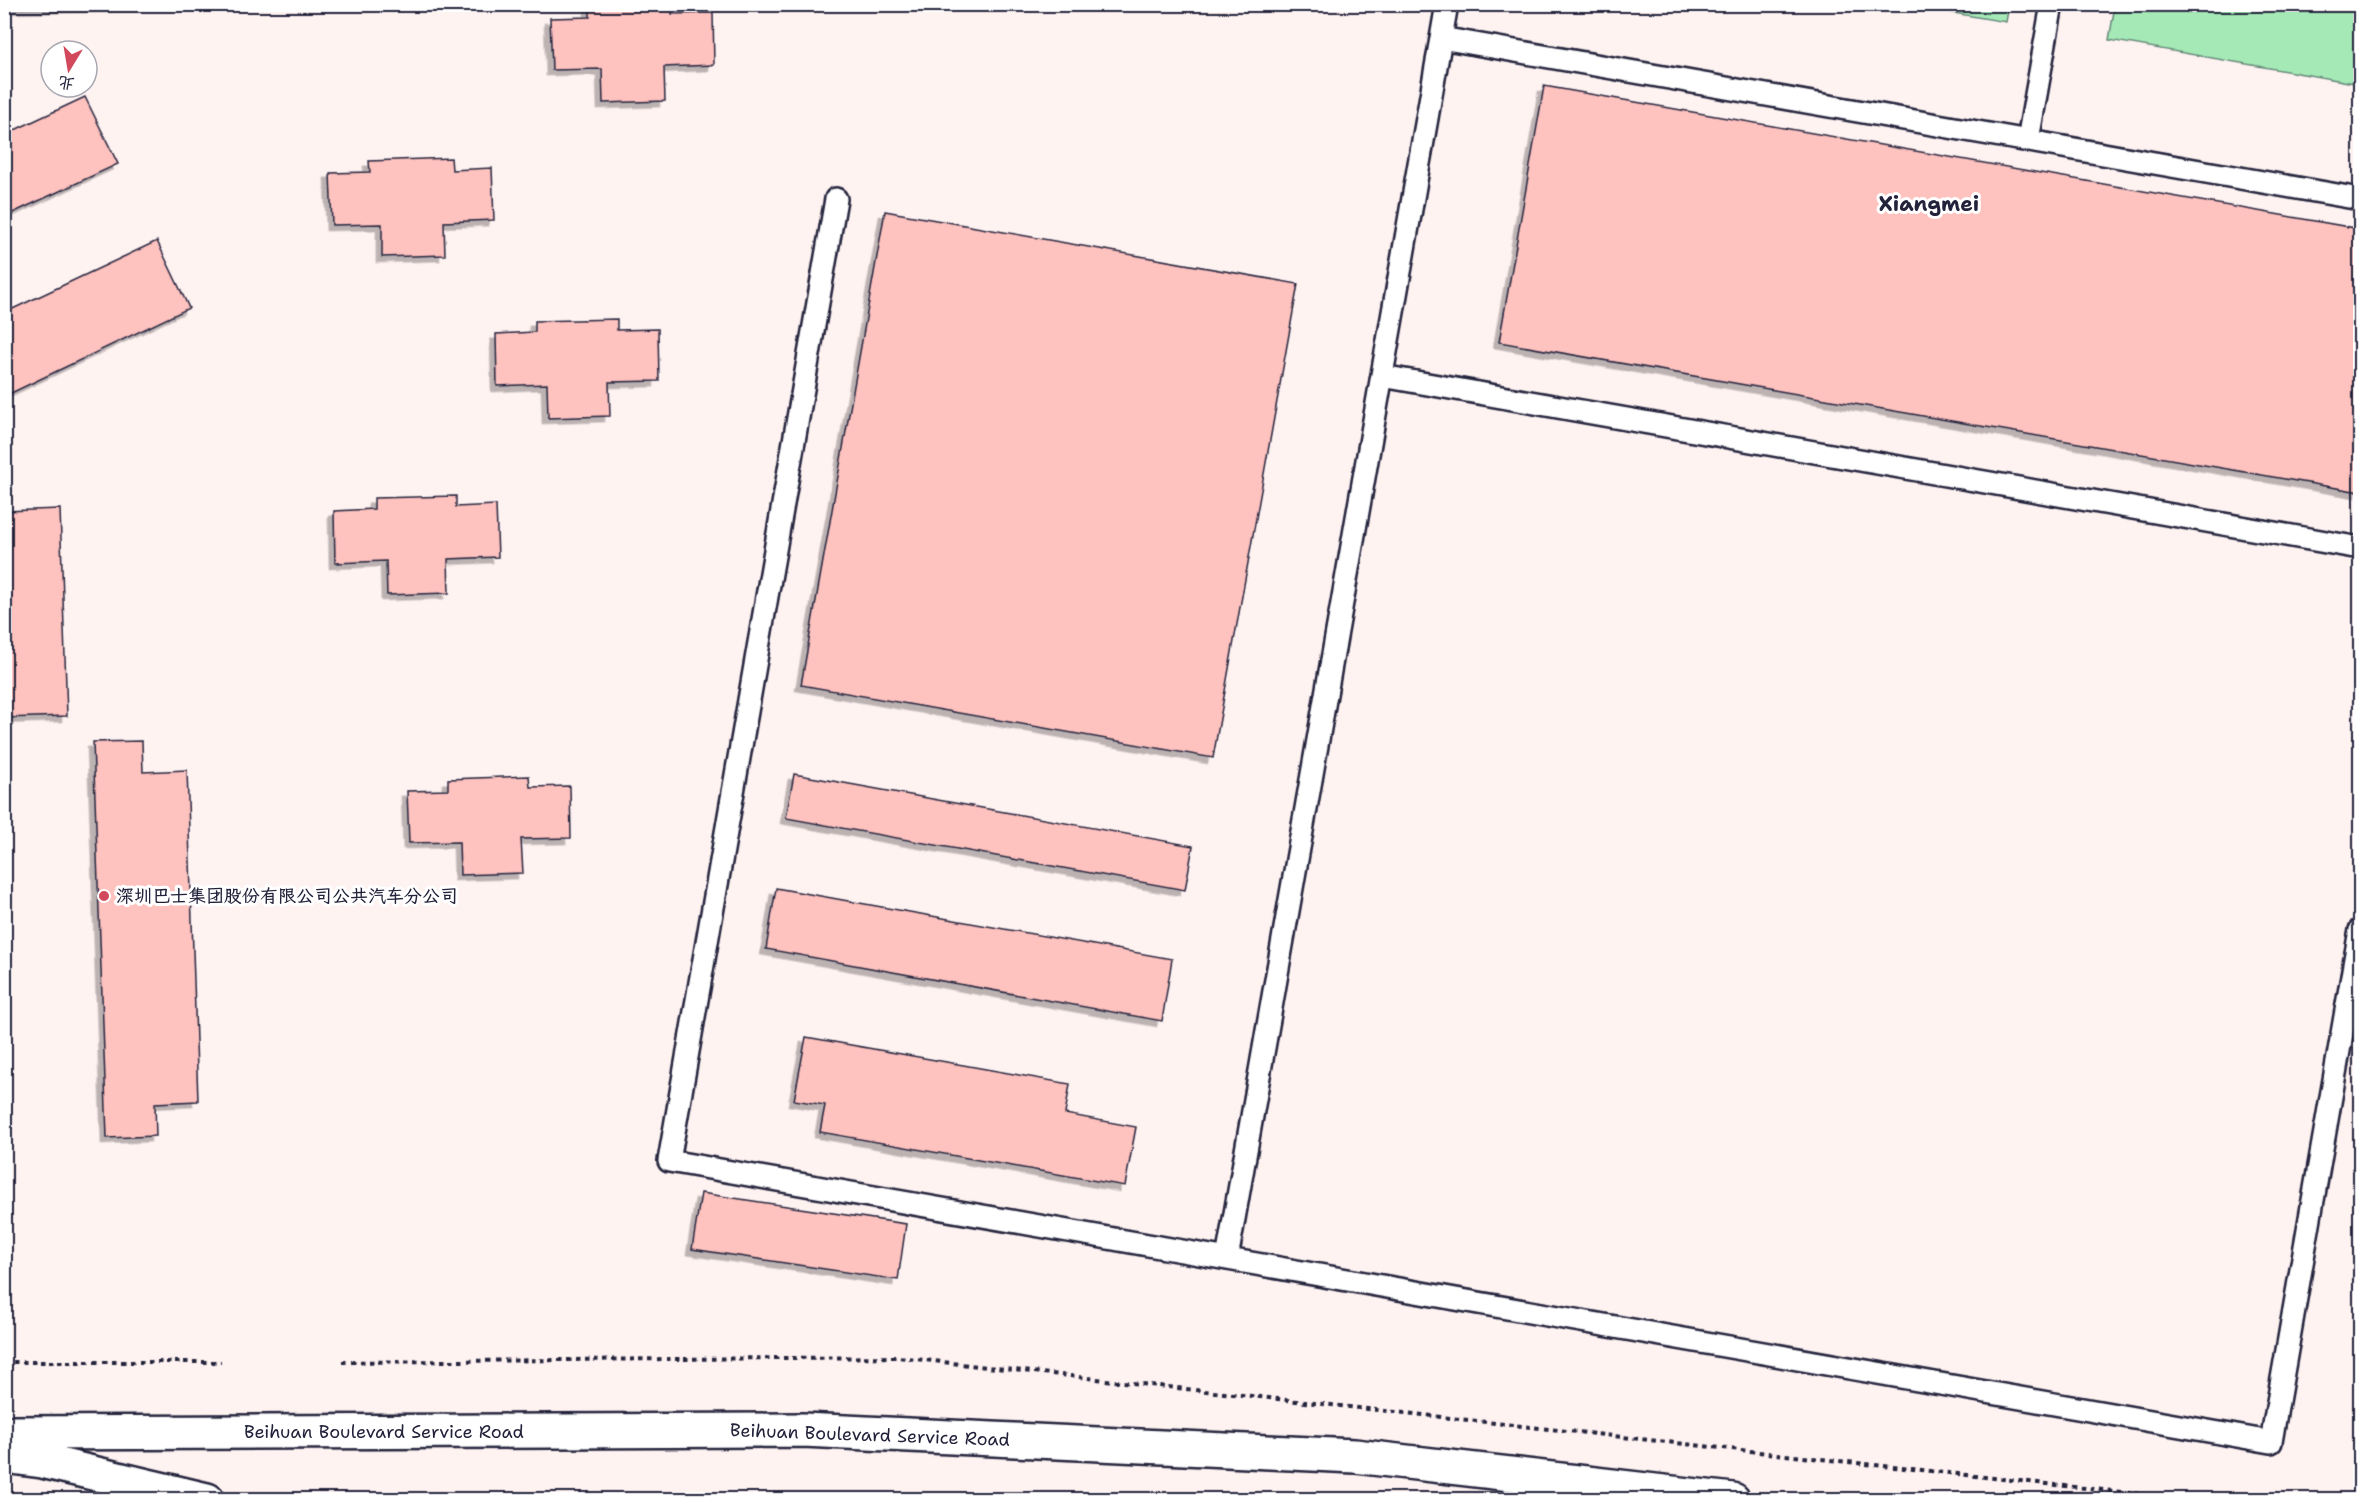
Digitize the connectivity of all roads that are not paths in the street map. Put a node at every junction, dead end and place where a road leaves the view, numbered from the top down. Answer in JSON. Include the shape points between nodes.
{"nodes":[{"id":1,"x":1447,"y":4,"type":"edge"},
{"id":2,"x":2052,"y":4,"type":"edge"},
{"id":3,"x":1441,"y":38,"type":"junction"},
{"id":4,"x":2028,"y":141,"type":"junction"},
{"id":5,"x":836,"y":199,"type":"dead end"},
{"id":6,"x":2361,"y":199,"type":"edge"},
{"id":7,"x":1382,"y":376,"type":"junction"},
{"id":8,"x":2361,"y":548,"type":"edge"},
{"id":9,"x":2361,"y":930,"type":"edge"},
{"id":10,"x":1227,"y":1259,"type":"junction"},
{"id":11,"x":4,"y":1433,"type":"edge"},
{"id":12,"x":4,"y":1456,"type":"edge"},
{"id":13,"x":207,"y":1500,"type":"edge"},
{"id":14,"x":1733,"y":1500,"type":"edge"}],
"edges":[{"from":1,"to":3,"type":"lane"},
{"from":2,"to":4,"type":"lane"},
{"from":3,"to":4,"type":"lane"},
{"from":3,"to":7,"type":"lane"},
{"from":4,"to":6,"type":"lane"},
{"from":5,"to":10,"type":"lane","via":[[669,1161]]},
{"from":7,"to":8,"type":"lane"},
{"from":7,"to":10,"type":"lane"},
{"from":9,"to":10,"type":"lane","via":[[2271,1442]]},
{"from":11,"to":14,"type":"main road","name":"Beihuan Boulevard Service Road","via":[[803,1430],[1354,1456]]},
{"from":12,"to":13,"type":"main road","via":[[42,1461]]}]}
